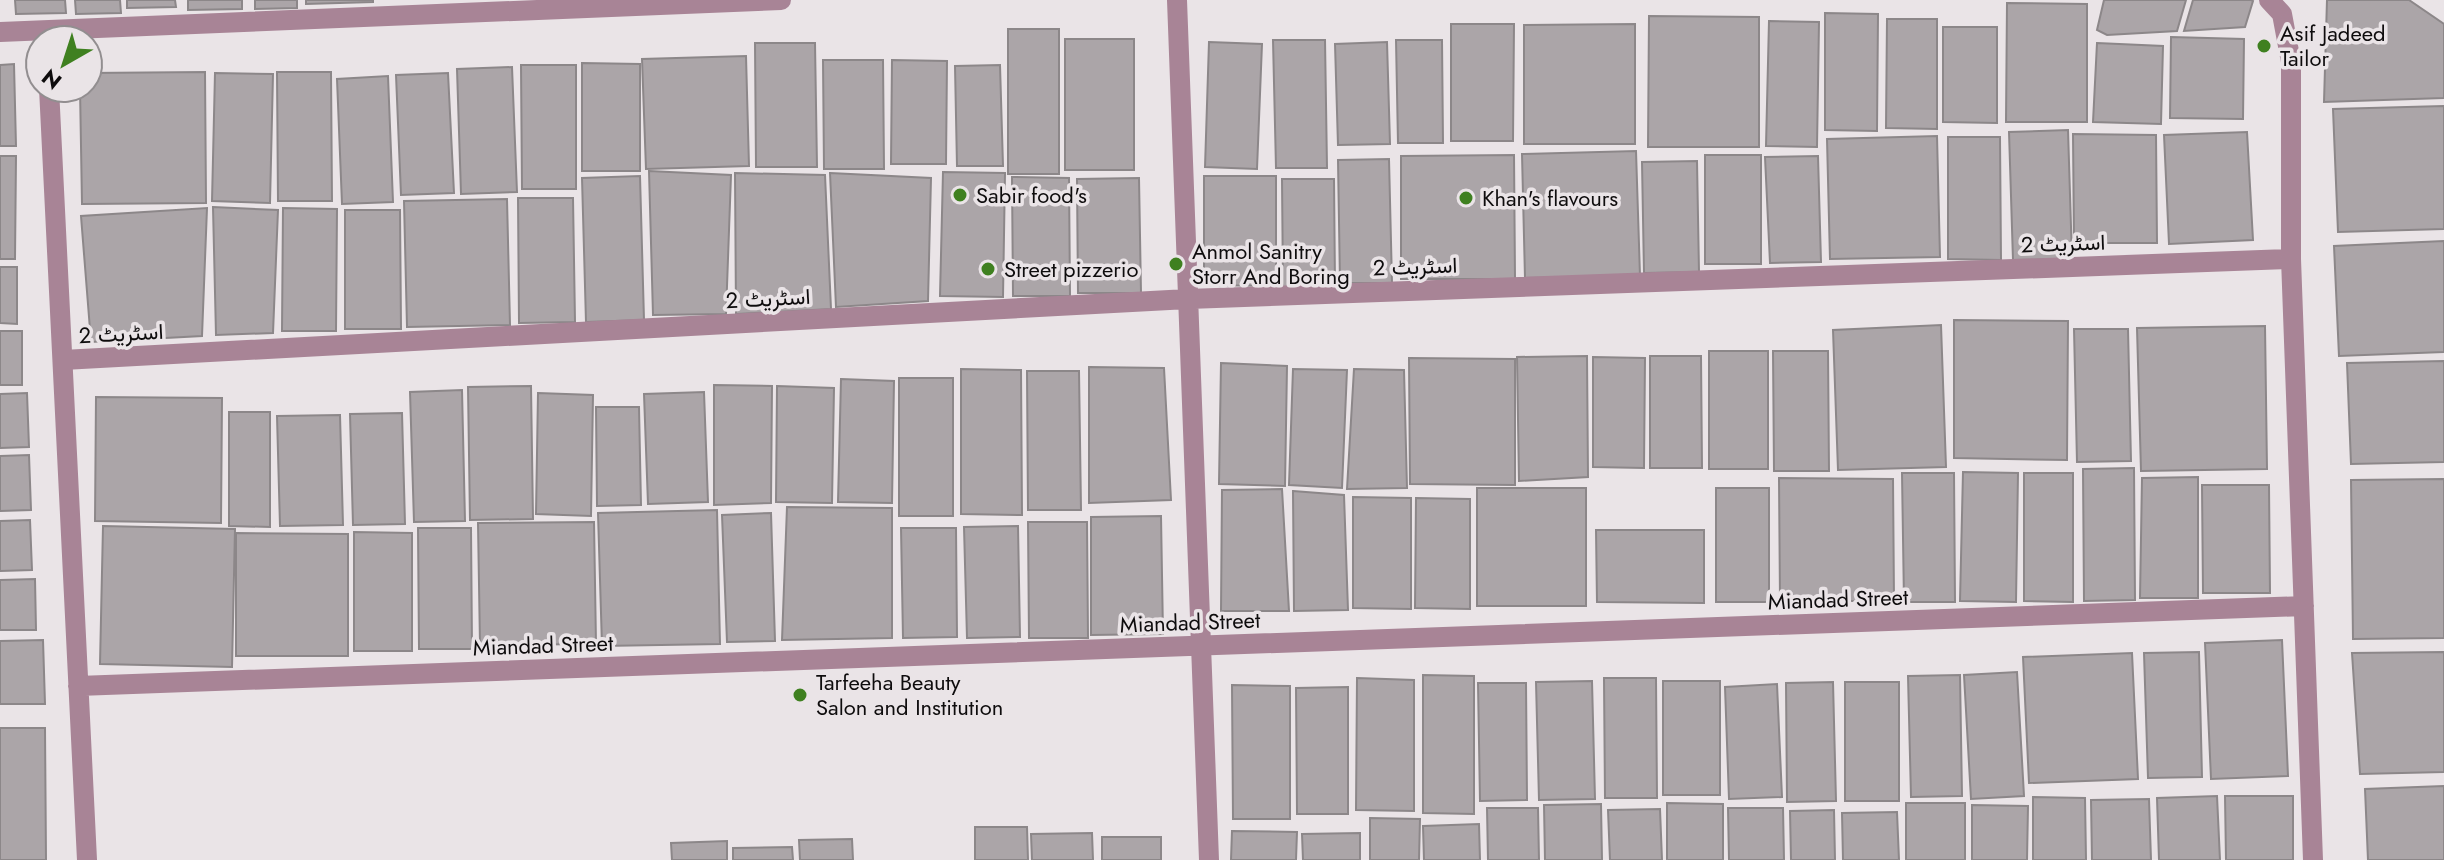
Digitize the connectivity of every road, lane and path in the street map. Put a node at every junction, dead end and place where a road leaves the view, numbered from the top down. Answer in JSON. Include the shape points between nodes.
{"nodes":[{"id":1,"x":781,"y":0,"type":"edge"},
{"id":2,"x":1177,"y":0,"type":"edge"},
{"id":3,"x":2269,"y":0,"type":"edge"},
{"id":4,"x":411,"y":8,"type":"edge"},
{"id":5,"x":104,"y":31,"type":"edge"},
{"id":6,"x":0,"y":32,"type":"edge"},
{"id":7,"x":24,"y":34,"type":"edge"},
{"id":8,"x":50,"y":104,"type":"edge"},
{"id":9,"x":2291,"y":259,"type":"junction"},
{"id":10,"x":1188,"y":299,"type":"junction"},
{"id":11,"x":63,"y":360,"type":"junction"},
{"id":12,"x":2304,"y":606,"type":"junction"},
{"id":13,"x":1201,"y":645,"type":"junction"},
{"id":14,"x":78,"y":686,"type":"junction"},
{"id":15,"x":87,"y":860,"type":"edge"},
{"id":16,"x":1209,"y":860,"type":"edge"},
{"id":17,"x":2313,"y":860,"type":"edge"}],
"edges":[{"from":1,"to":4,"type":"street"},
{"from":2,"to":10,"type":"street"},
{"from":3,"to":9,"type":"street","via":[[2282,14],[2291,62]]},
{"from":4,"to":5,"type":"street"},
{"from":6,"to":7,"type":"street"},
{"from":8,"to":11,"type":"street"},
{"from":9,"to":10,"type":"street","name":"اسٹریٹ 2"},
{"from":9,"to":12,"type":"street"},
{"from":10,"to":11,"type":"street","name":"اسٹریٹ 2"},
{"from":10,"to":13,"type":"street"},
{"from":11,"to":14,"type":"street"},
{"from":12,"to":13,"type":"street","name":"Miandad Street"},
{"from":12,"to":17,"type":"street"},
{"from":13,"to":14,"type":"street","name":"Miandad Street"},
{"from":13,"to":16,"type":"street"},
{"from":14,"to":15,"type":"street"}]}
